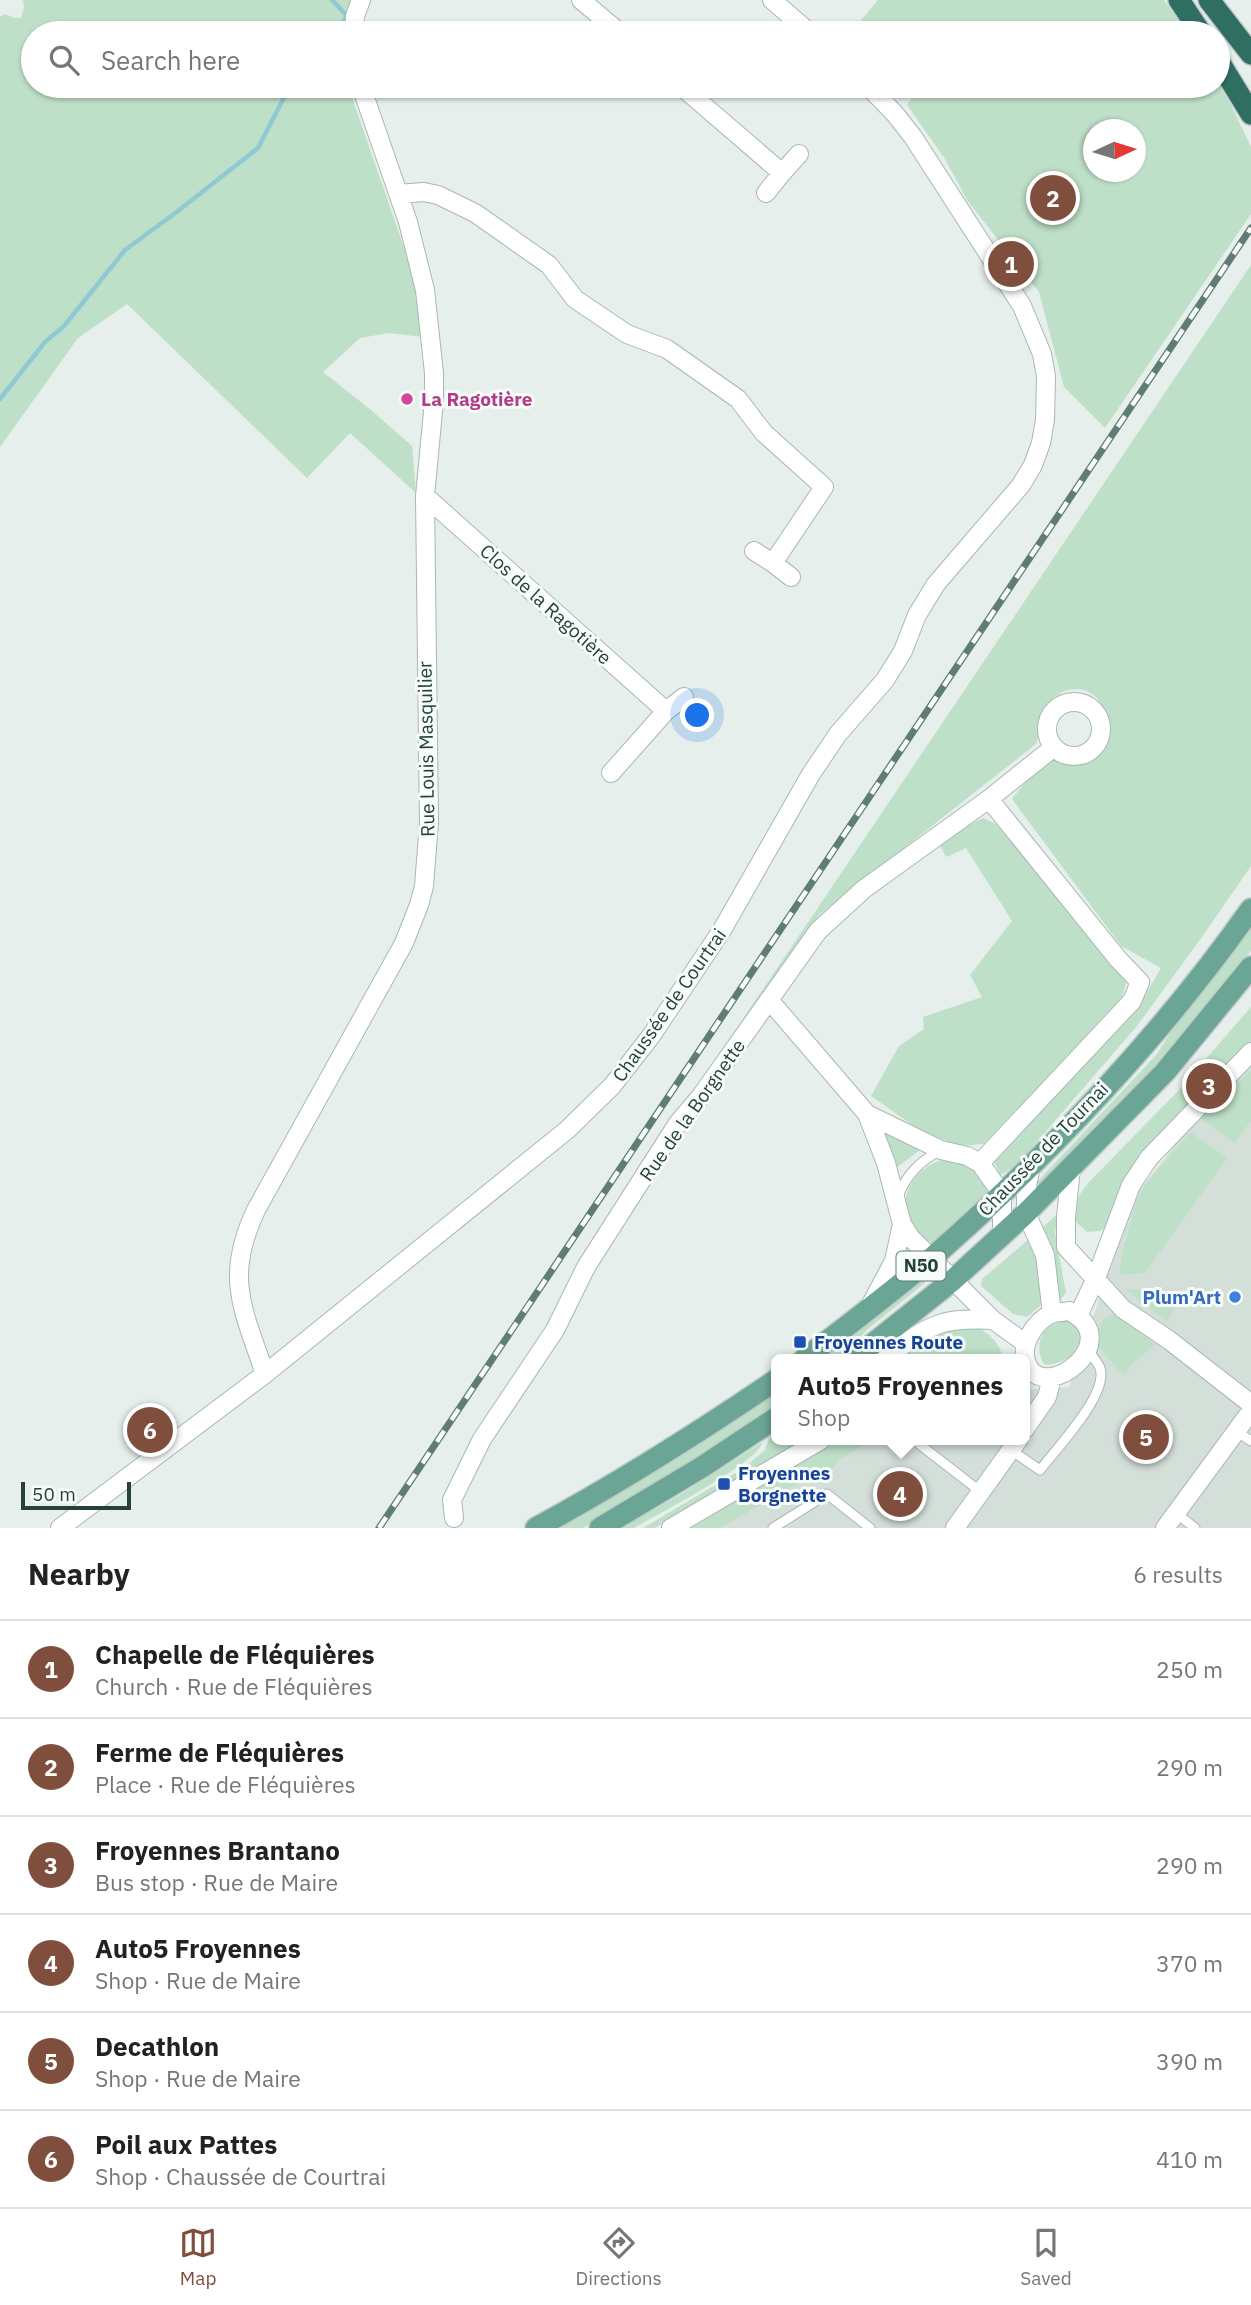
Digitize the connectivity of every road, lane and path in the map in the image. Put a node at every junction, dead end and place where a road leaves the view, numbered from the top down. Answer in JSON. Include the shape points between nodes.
{"nodes":[{"id":1,"x":361,"y":0,"type":"edge"},
{"id":2,"x":581,"y":0,"type":"edge"},
{"id":3,"x":772,"y":0,"type":"edge"},
{"id":4,"x":1179,"y":0,"type":"edge"},
{"id":5,"x":1209,"y":0,"type":"edge"},
{"id":6,"x":355,"y":21,"type":"edge"},
{"id":7,"x":606,"y":21,"type":"edge"},
{"id":8,"x":796,"y":21,"type":"edge"},
{"id":9,"x":1194,"y":21,"type":"edge"},
{"id":10,"x":1225,"y":21,"type":"edge"},
{"id":11,"x":1230,"y":27,"type":"edge"},
{"id":12,"x":1251,"y":54,"type":"edge"},
{"id":13,"x":1230,"y":80,"type":"edge"},
{"id":14,"x":365,"y":98,"type":"edge"},
{"id":15,"x":695,"y":98,"type":"edge"},
{"id":16,"x":879,"y":98,"type":"edge"},
{"id":17,"x":1251,"y":114,"type":"edge"},
{"id":18,"x":799,"y":154,"type":"dead end"},
{"id":19,"x":782,"y":173,"type":"junction"},
{"id":20,"x":766,"y":193,"type":"dead end"},
{"id":21,"x":398,"y":194,"type":"junction"},
{"id":22,"x":425,"y":496,"type":"junction"},
{"id":23,"x":754,"y":551,"type":"dead end"},
{"id":24,"x":773,"y":564,"type":"junction"},
{"id":25,"x":791,"y":577,"type":"dead end"},
{"id":26,"x":684,"y":697,"type":"dead end"},
{"id":27,"x":666,"y":711,"type":"junction"},
{"id":28,"x":1054,"y":747,"type":"dead end"},
{"id":29,"x":611,"y":773,"type":"dead end"},
{"id":30,"x":989,"y":799,"type":"junction"},
{"id":31,"x":1251,"y":909,"type":"edge"},
{"id":32,"x":1251,"y":967,"type":"edge"},
{"id":33,"x":770,"y":1001,"type":"junction"},
{"id":34,"x":1251,"y":1052,"type":"edge"},
{"id":35,"x":867,"y":1114,"type":"junction"},
{"id":36,"x":941,"y":1150,"type":"junction"},
{"id":37,"x":981,"y":1163,"type":"junction"},
{"id":38,"x":1031,"y":1165,"type":"junction"},
{"id":39,"x":1071,"y":1168,"type":"junction"},
{"id":40,"x":1002,"y":1194,"type":"junction"},
{"id":41,"x":896,"y":1201,"type":"junction"},
{"id":42,"x":1026,"y":1213,"type":"junction"},
{"id":43,"x":902,"y":1224,"type":"junction"},
{"id":44,"x":1002,"y":1235,"type":"junction"},
{"id":45,"x":931,"y":1258,"type":"junction"},
{"id":46,"x":1096,"y":1278,"type":"junction"},
{"id":47,"x":953,"y":1280,"type":"junction"},
{"id":48,"x":1082,"y":1308,"type":"junction"},
{"id":49,"x":867,"y":1310,"type":"junction"},
{"id":50,"x":1052,"y":1314,"type":"junction"},
{"id":51,"x":993,"y":1320,"type":"junction"},
{"id":52,"x":1087,"y":1349,"type":"junction"},
{"id":53,"x":1023,"y":1351,"type":"edge"},
{"id":54,"x":810,"y":1354,"type":"edge"},
{"id":55,"x":861,"y":1354,"type":"edge"},
{"id":56,"x":892,"y":1354,"type":"edge"},
{"id":57,"x":265,"y":1374,"type":"junction"},
{"id":58,"x":1039,"y":1380,"type":"edge"},
{"id":59,"x":771,"y":1383,"type":"edge"},
{"id":60,"x":1251,"y":1404,"type":"edge"},
{"id":61,"x":1251,"y":1411,"type":"edge"},
{"id":62,"x":771,"y":1421,"type":"edge"},
{"id":63,"x":1030,"y":1421,"type":"edge"},
{"id":64,"x":1244,"y":1436,"type":"edge"},
{"id":65,"x":812,"y":1445,"type":"edge"},
{"id":66,"x":921,"y":1445,"type":"edge"},
{"id":67,"x":1014,"y":1445,"type":"edge"},
{"id":68,"x":981,"y":1492,"type":"junction"},
{"id":69,"x":454,"y":1518,"type":"dead end"},
{"id":70,"x":1170,"y":1521,"type":"edge"},
{"id":71,"x":60,"y":1528,"type":"edge"},
{"id":72,"x":536,"y":1528,"type":"edge"},
{"id":73,"x":600,"y":1528,"type":"edge"},
{"id":74,"x":671,"y":1528,"type":"edge"},
{"id":75,"x":773,"y":1528,"type":"edge"},
{"id":76,"x":870,"y":1528,"type":"edge"},
{"id":77,"x":955,"y":1528,"type":"edge"},
{"id":78,"x":1195,"y":1528,"type":"edge"}],
"edges":[{"from":1,"to":6,"type":"street"},
{"from":2,"to":7,"type":"street"},
{"from":3,"to":8,"type":"street"},
{"from":4,"to":9,"type":"highway"},
{"from":5,"to":10,"type":"highway"},
{"from":11,"to":12,"type":"highway"},
{"from":13,"to":17,"type":"highway"},
{"from":14,"to":21,"type":"street","name":"Rue Louis Masquilier"},
{"from":15,"to":19,"type":"street"},
{"from":16,"to":57,"type":"street","name":"Chaussée de Courtrai","via":[[913,137],[1022,306],[1042,357],[1046,387],[1045,420],[1033,465],[936,584],[885,680],[838,734],[811,774],[722,930],[612,1086],[567,1130]]},
{"from":18,"to":19,"type":"street"},
{"from":19,"to":20,"type":"street"},
{"from":21,"to":22,"type":"street","name":"Rue Louis Masquilier","via":[[425,290],[432,345],[434,401]]},
{"from":21,"to":24,"type":"street","via":[[424,192],[470,209],[549,265],[575,299],[626,334],[667,349],[738,399],[764,433],[824,486]]},
{"from":22,"to":27,"type":"street","name":"Clos de la Ragotière"},
{"from":22,"to":57,"type":"street","name":"Rue Louis Masquilier","via":[[429,823],[424,886],[404,943],[243,1239],[239,1295]]},
{"from":23,"to":24,"type":"street"},
{"from":24,"to":25,"type":"street"},
{"from":26,"to":27,"type":"street"},
{"from":27,"to":29,"type":"street"},
{"from":28,"to":30,"type":"street","name":"Rue de la Borgnette"},
{"from":30,"to":33,"type":"street","name":"Rue de la Borgnette","via":[[864,889],[818,931]]},
{"from":30,"to":37,"type":"street","via":[[1140,982],[1132,1001]]},
{"from":31,"to":38,"type":"main road","name":"Chaussée de Tournai","number":"N50","via":[[1167,1017]]},
{"from":32,"to":39,"type":"main road","name":"Chaussée de Tournai","number":"N50","via":[[1165,1072]]},
{"from":33,"to":35,"type":"street"},
{"from":33,"to":69,"type":"street","name":"Rue de la Borgnette","via":[[678,1123],[586,1267],[555,1330],[482,1439],[452,1500]]},
{"from":34,"to":46,"type":"street","via":[[1149,1158],[1131,1185]]},
{"from":35,"to":36,"type":"street"},
{"from":35,"to":41,"type":"street"},
{"from":36,"to":37,"type":"street"},
{"from":36,"to":41,"type":"lane","via":[[915,1167]]},
{"from":37,"to":40,"type":"street"},
{"from":38,"to":40,"type":"main road","name":"Chaussée de Tournai","number":"N50"},
{"from":38,"to":42,"type":"street"},
{"from":39,"to":42,"type":"main road","name":"Chaussée de Tournai","number":"N50"},
{"from":39,"to":46,"type":"street","via":[[1066,1247]]},
{"from":40,"to":44,"type":"street"},
{"from":40,"to":45,"type":"main road","name":"Chaussée de Tournai","number":"N50"},
{"from":41,"to":43,"type":"street"},
{"from":42,"to":44,"type":"main road","name":"Chaussée de Tournai","number":"N50"},
{"from":42,"to":50,"type":"street","via":[[1045,1255]]},
{"from":43,"to":45,"type":"street"},
{"from":43,"to":49,"type":"street","via":[[894,1261]]},
{"from":44,"to":47,"type":"main road","name":"Chaussée de Tournai","number":"N50"},
{"from":45,"to":47,"type":"street"},
{"from":45,"to":49,"type":"main road","name":"Chaussée de Tournai","number":"N50"},
{"from":46,"to":48,"type":"street"},
{"from":46,"to":60,"type":"street","via":[[1124,1309]]},
{"from":47,"to":51,"type":"street"},
{"from":47,"to":55,"type":"main road","name":"Chaussée de Tournai","number":"N50"},
{"from":48,"to":50,"type":"street"},
{"from":48,"to":52,"type":"street","via":[[1089,1328]]},
{"from":49,"to":54,"type":"main road","name":"Chaussée de Tournai","number":"N50"},
{"from":50,"to":53,"type":"street","via":[[1032,1331]]},
{"from":51,"to":53,"type":"street"},
{"from":51,"to":56,"type":"street","via":[[958,1319],[932,1325]]},
{"from":52,"to":58,"type":"street","via":[[1068,1371]]},
{"from":52,"to":67,"type":"lane","via":[[1100,1369],[1101,1387],[1090,1407],[1040,1470]]},
{"from":57,"to":71,"type":"street","name":"Chaussée de Courtrai"},
{"from":58,"to":63,"type":"street","via":[[1047,1396]]},
{"from":59,"to":72,"type":"main road","via":[[656,1459]]},
{"from":61,"to":64,"type":"street"},
{"from":62,"to":73,"type":"main road"},
{"from":64,"to":70,"type":"street"},
{"from":65,"to":74,"type":"street"},
{"from":66,"to":68,"type":"lane"},
{"from":67,"to":68,"type":"street"},
{"from":68,"to":77,"type":"street"},
{"from":70,"to":78,"type":"lane"},
{"from":75,"to":76,"type":"lane","via":[[827,1494]]}]}
